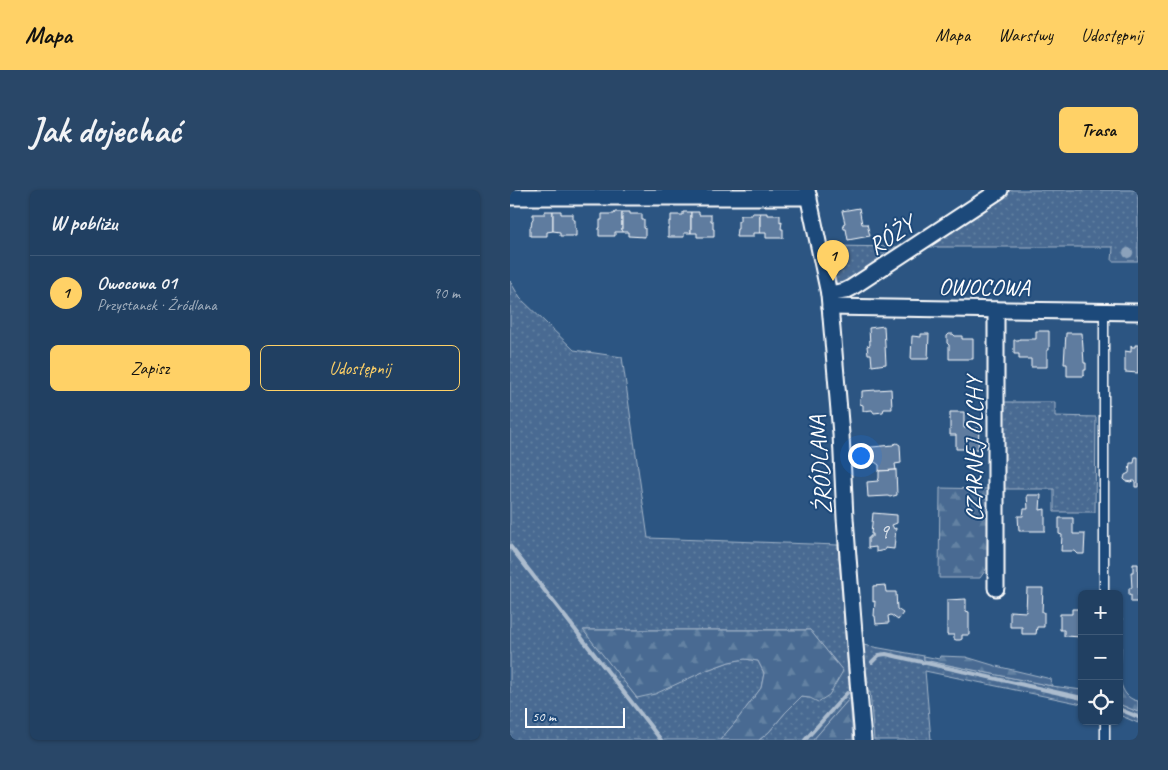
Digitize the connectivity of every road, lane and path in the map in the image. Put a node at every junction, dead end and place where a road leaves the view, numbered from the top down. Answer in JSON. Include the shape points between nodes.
{"nodes":[{"id":1,"x":1000,"y":190,"type":"edge"},
{"id":2,"x":808,"y":194,"type":"edge"},
{"id":3,"x":510,"y":197,"type":"edge"},
{"id":4,"x":830,"y":301,"type":"junction"},
{"id":5,"x":996,"y":310,"type":"junction"},
{"id":6,"x":1104,"y":312,"type":"junction"},
{"id":7,"x":1138,"y":312,"type":"edge"},
{"id":8,"x":996,"y":588,"type":"dead end"},
{"id":9,"x":1104,"y":590,"type":"edge"},
{"id":10,"x":1105,"y":725,"type":"edge"},
{"id":11,"x":863,"y":740,"type":"edge"},
{"id":12,"x":1105,"y":740,"type":"edge"}],
"edges":[{"from":1,"to":4,"type":"street","name":"RÓŻY"},
{"from":2,"to":3,"type":"street"},
{"from":2,"to":4,"type":"street","name":"ŹRÓDLANA"},
{"from":4,"to":5,"type":"street","name":"OWOCOWA"},
{"from":4,"to":11,"type":"street","name":"ŹRÓDLANA"},
{"from":5,"to":6,"type":"street","name":"OWOCOWA"},
{"from":5,"to":8,"type":"street","name":"CZARNEJ OLCHY"},
{"from":6,"to":7,"type":"street","name":"OWOCOWA"},
{"from":6,"to":9,"type":"lane"},
{"from":10,"to":12,"type":"lane"}]}
